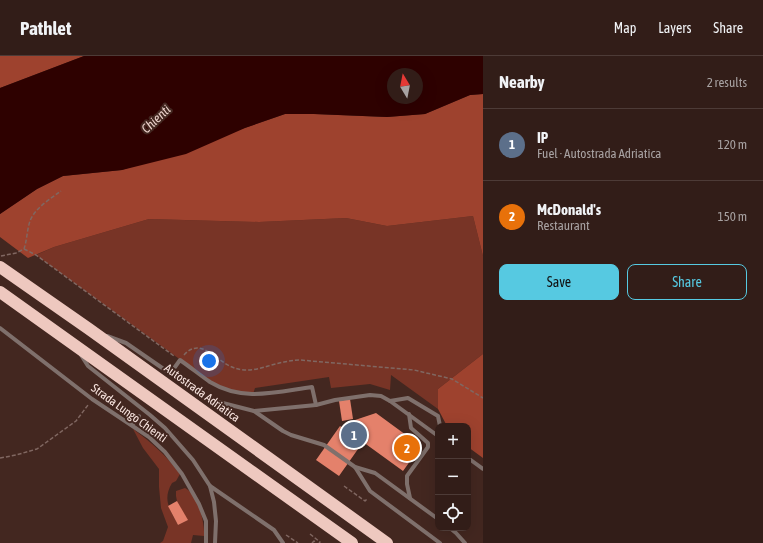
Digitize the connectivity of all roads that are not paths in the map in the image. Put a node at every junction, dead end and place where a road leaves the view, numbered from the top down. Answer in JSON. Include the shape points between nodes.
{"nodes":[{"id":1,"x":2,"y":268,"type":"edge"},
{"id":2,"x":0,"y":292,"type":"edge"},
{"id":3,"x":0,"y":328,"type":"edge"},
{"id":4,"x":89,"y":329,"type":"junction"},
{"id":5,"x":74,"y":344,"type":"junction"},
{"id":6,"x":174,"y":367,"type":"dead end"},
{"id":7,"x":390,"y":400,"type":"junction"},
{"id":8,"x":316,"y":405,"type":"junction"},
{"id":9,"x":254,"y":411,"type":"junction"},
{"id":10,"x":409,"y":414,"type":"junction"},
{"id":11,"x":139,"y":416,"type":"dead end"},
{"id":12,"x":439,"y":423,"type":"edge"},
{"id":13,"x":132,"y":425,"type":"junction"},
{"id":14,"x":435,"y":434,"type":"edge"},
{"id":15,"x":469,"y":459,"type":"edge"},
{"id":16,"x":355,"y":467,"type":"junction"},
{"id":17,"x":483,"y":469,"type":"edge"},
{"id":18,"x":210,"y":486,"type":"junction"},
{"id":19,"x":410,"y":498,"type":"junction"},
{"id":20,"x":435,"y":517,"type":"edge"},
{"id":21,"x":454,"y":531,"type":"edge"},
{"id":22,"x":206,"y":543,"type":"edge"},
{"id":23,"x":214,"y":543,"type":"edge"},
{"id":24,"x":283,"y":543,"type":"edge"},
{"id":25,"x":352,"y":543,"type":"edge"},
{"id":26,"x":387,"y":543,"type":"edge"},
{"id":27,"x":440,"y":543,"type":"edge"},
{"id":28,"x":465,"y":543,"type":"edge"}],
"edges":[{"from":1,"to":4,"type":"highway","name":"Autostrada Adriatica"},
{"from":2,"to":5,"type":"highway"},
{"from":3,"to":13,"type":"lane","name":"Strada Lungo Chienti","via":[[92,399]]},
{"from":4,"to":9,"type":"lane","via":[[126,343],[211,400]]},
{"from":4,"to":26,"type":"highway","name":"Autostrada Adriatica"},
{"from":5,"to":18,"type":"lane","via":[[88,366],[176,439]]},
{"from":5,"to":25,"type":"highway"},
{"from":6,"to":8,"type":"lane","via":[[180,360],[211,382],[239,393],[262,394],[312,387]]},
{"from":7,"to":8,"type":"lane","via":[[370,395]]},
{"from":7,"to":10,"type":"lane"},
{"from":7,"to":12,"type":"lane","via":[[408,398],[438,416]]},
{"from":8,"to":9,"type":"lane"},
{"from":9,"to":16,"type":"lane","via":[[291,435],[324,445]]},
{"from":10,"to":14,"type":"lane"},
{"from":10,"to":19,"type":"lane","via":[[411,428],[428,443],[428,447],[407,476]]},
{"from":11,"to":13,"type":"lane"},
{"from":13,"to":22,"type":"lane","name":"Strada Lungo Chienti","via":[[149,437],[182,474],[206,521]]},
{"from":15,"to":17,"type":"lane"},
{"from":16,"to":19,"type":"lane","via":[[375,473]]},
{"from":16,"to":27,"type":"lane","via":[[370,491]]},
{"from":18,"to":23,"type":"lane","via":[[216,522]]},
{"from":18,"to":24,"type":"lane","via":[[274,530]]},
{"from":19,"to":20,"type":"lane"},
{"from":21,"to":28,"type":"lane"}]}
